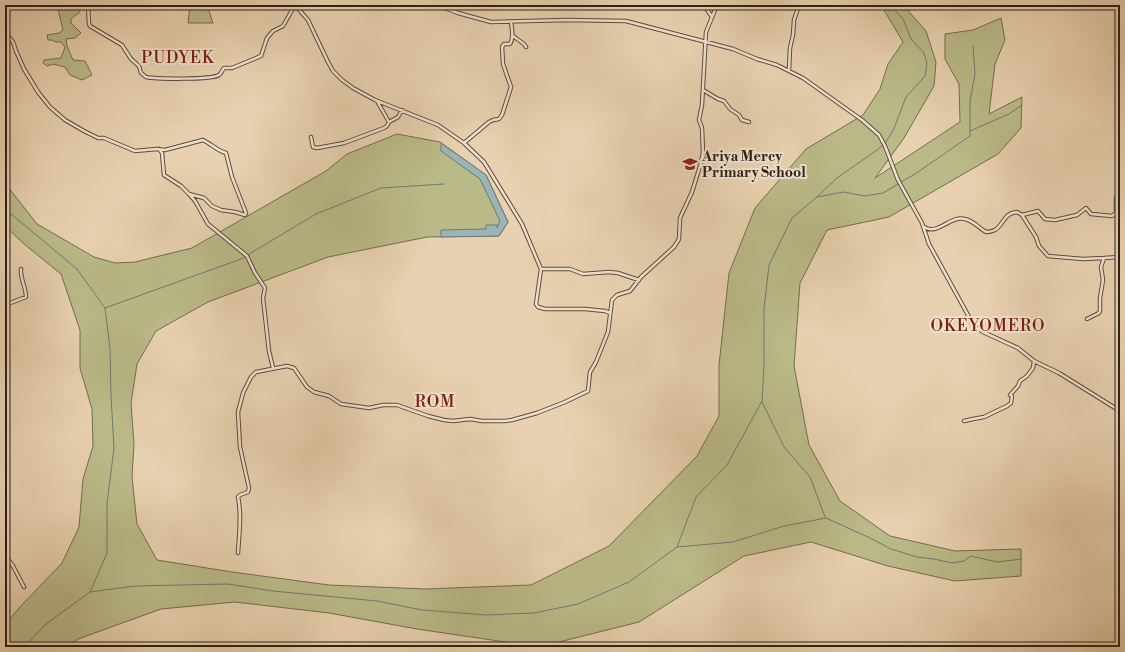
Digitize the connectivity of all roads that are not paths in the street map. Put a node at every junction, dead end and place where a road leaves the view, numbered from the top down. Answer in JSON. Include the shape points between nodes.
{"nodes":[{"id":1,"x":88,"y":5,"type":"edge"},
{"id":2,"x":295,"y":5,"type":"edge"},
{"id":3,"x":437,"y":5,"type":"edge"},
{"id":4,"x":704,"y":5,"type":"edge"},
{"id":5,"x":717,"y":5,"type":"edge"},
{"id":6,"x":799,"y":5,"type":"edge"},
{"id":7,"x":712,"y":17,"type":"junction"},
{"id":8,"x":511,"y":22,"type":"junction"},
{"id":9,"x":5,"y":27,"type":"edge"},
{"id":10,"x":512,"y":36,"type":"junction"},
{"id":11,"x":706,"y":42,"type":"junction"},
{"id":12,"x":526,"y":47,"type":"dead end"},
{"id":13,"x":789,"y":70,"type":"junction"},
{"id":14,"x":703,"y":90,"type":"junction"},
{"id":15,"x":377,"y":101,"type":"junction"},
{"id":16,"x":402,"y":110,"type":"junction"},
{"id":17,"x":389,"y":122,"type":"junction"},
{"id":18,"x":749,"y":122,"type":"dead end"},
{"id":19,"x":311,"y":137,"type":"dead end"},
{"id":20,"x":464,"y":143,"type":"junction"},
{"id":21,"x":159,"y":149,"type":"junction"},
{"id":22,"x":164,"y":150,"type":"junction"},
{"id":23,"x":162,"y":153,"type":"junction"},
{"id":24,"x":189,"y":194,"type":"junction"},
{"id":25,"x":1120,"y":197,"type":"edge"},
{"id":26,"x":1022,"y":215,"type":"junction"},
{"id":27,"x":922,"y":223,"type":"junction"},
{"id":28,"x":1120,"y":257,"type":"edge"},
{"id":29,"x":1104,"y":258,"type":"junction"},
{"id":30,"x":21,"y":269,"type":"dead end"},
{"id":31,"x":541,"y":269,"type":"junction"},
{"id":32,"x":639,"y":280,"type":"junction"},
{"id":33,"x":5,"y":305,"type":"edge"},
{"id":34,"x":610,"y":313,"type":"junction"},
{"id":35,"x":1086,"y":319,"type":"dead end"},
{"id":36,"x":1034,"y":360,"type":"junction"},
{"id":37,"x":273,"y":368,"type":"junction"},
{"id":38,"x":1120,"y":411,"type":"edge"},
{"id":39,"x":964,"y":422,"type":"dead end"},
{"id":40,"x":238,"y":553,"type":"dead end"},
{"id":41,"x":5,"y":555,"type":"edge"},
{"id":42,"x":24,"y":587,"type":"dead end"}],
"edges":[{"from":1,"to":2,"type":"street","via":[[90,26],[122,45],[146,77],[205,78],[218,76],[224,68],[232,68],[261,56],[267,38],[283,26]]},
{"from":2,"to":15,"type":"street","via":[[308,20],[337,76]]},
{"from":3,"to":8,"type":"street","via":[[488,22]]},
{"from":4,"to":7,"type":"street"},
{"from":5,"to":7,"type":"street"},
{"from":6,"to":13,"type":"street","via":[[794,20]]},
{"from":7,"to":11,"type":"street","via":[[706,32]]},
{"from":8,"to":10,"type":"street"},
{"from":8,"to":11,"type":"street","via":[[626,21]]},
{"from":9,"to":21,"type":"street","via":[[32,84],[50,107],[65,120],[98,138],[104,138],[131,150]]},
{"from":10,"to":12,"type":"street"},
{"from":10,"to":20,"type":"street","via":[[511,44],[504,44],[502,47],[503,64],[511,87],[502,116],[489,122]]},
{"from":11,"to":13,"type":"street"},
{"from":11,"to":14,"type":"street"},
{"from":13,"to":27,"type":"street","via":[[814,84],[879,135],[898,180]]},
{"from":14,"to":18,"type":"street","via":[[724,101],[742,120]]},
{"from":14,"to":32,"type":"street","via":[[700,120],[701,163],[680,218],[679,239],[674,247]]},
{"from":15,"to":16,"type":"street"},
{"from":15,"to":17,"type":"street"},
{"from":16,"to":17,"type":"street","via":[[398,117]]},
{"from":16,"to":20,"type":"street","via":[[438,125]]},
{"from":17,"to":19,"type":"street","via":[[384,128],[339,144],[314,148]]},
{"from":20,"to":31,"type":"street","via":[[487,165],[522,224]]},
{"from":21,"to":22,"type":"street"},
{"from":21,"to":23,"type":"street"},
{"from":22,"to":23,"type":"street"},
{"from":22,"to":24,"type":"street","via":[[204,140],[226,153],[246,213],[245,215],[221,210],[204,198]]},
{"from":23,"to":24,"type":"street","via":[[164,175]]},
{"from":24,"to":37,"type":"street","via":[[208,224],[247,256],[264,285],[263,298]]},
{"from":25,"to":26,"type":"street","via":[[1116,198],[1116,213],[1112,216],[1091,214],[1086,208],[1077,215],[1055,220],[1045,219],[1038,211]]},
{"from":26,"to":27,"type":"street","via":[[1017,212],[1011,213],[997,229],[986,232],[965,219],[954,219],[937,229],[926,228]]},
{"from":26,"to":29,"type":"street","via":[[1039,246],[1048,256]]},
{"from":27,"to":36,"type":"street","via":[[933,250],[974,326],[1018,348]]},
{"from":28,"to":29,"type":"street"},
{"from":29,"to":35,"type":"street","via":[[1100,267],[1103,280],[1100,311],[1099,314]]},
{"from":30,"to":33,"type":"street","via":[[26,297]]},
{"from":31,"to":32,"type":"street","via":[[570,268],[583,274],[618,273]]},
{"from":31,"to":34,"type":"street","via":[[536,304],[538,307]]},
{"from":32,"to":34,"type":"street","via":[[630,291],[614,297]]},
{"from":34,"to":37,"type":"street","via":[[608,332],[590,372],[588,391],[537,413],[505,421],[444,420],[397,405],[369,408],[346,405],[314,392],[307,387],[294,368]]},
{"from":36,"to":38,"type":"street","via":[[1060,373]]},
{"from":36,"to":39,"type":"street","via":[[1033,368],[1010,395],[1011,403],[984,417]]},
{"from":37,"to":40,"type":"street","via":[[260,371],[252,377],[240,403],[240,448],[249,488],[248,492],[238,497]]},
{"from":41,"to":42,"type":"street"}]}
